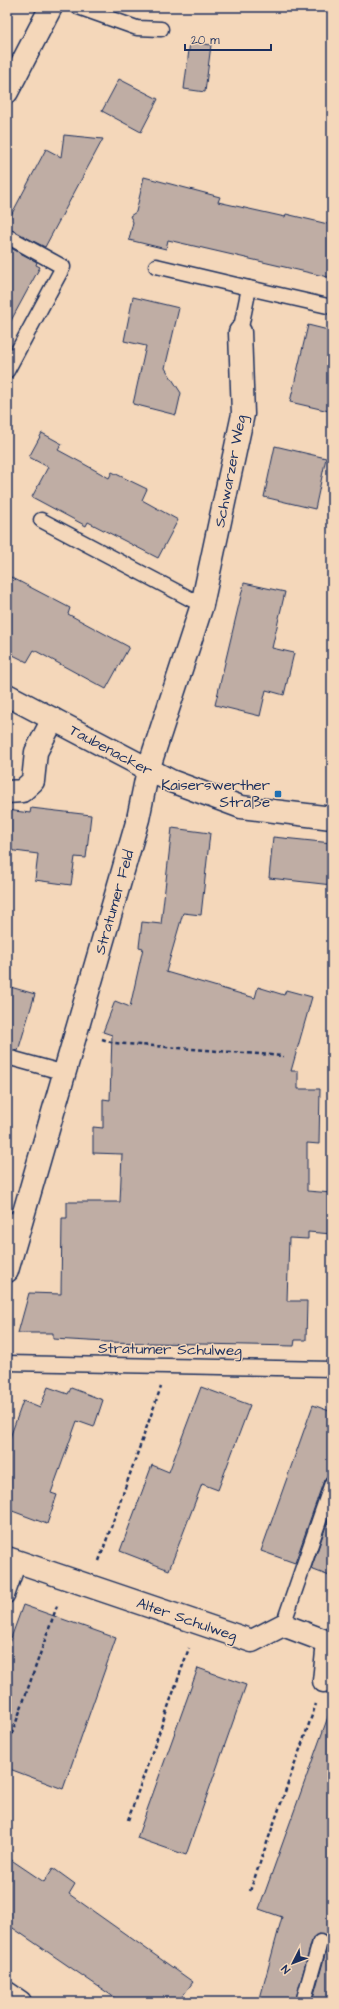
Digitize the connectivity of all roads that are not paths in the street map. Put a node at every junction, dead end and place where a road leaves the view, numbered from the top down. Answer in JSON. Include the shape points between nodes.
{"nodes":[{"id":1,"x":51,"y":7,"type":"edge"},
{"id":2,"x":78,"y":7,"type":"edge"},
{"id":3,"x":161,"y":29,"type":"dead end"},
{"id":4,"x":7,"y":92,"type":"edge"},
{"id":5,"x":7,"y":236,"type":"edge"},
{"id":6,"x":156,"y":266,"type":"dead end"},
{"id":7,"x":250,"y":288,"type":"junction"},
{"id":8,"x":332,"y":307,"type":"edge"},
{"id":9,"x":240,"y":332,"type":"joint"},
{"id":10,"x":7,"y":371,"type":"edge"},
{"id":11,"x":40,"y":520,"type":"dead end"},
{"id":12,"x":202,"y":605,"type":"junction"},
{"id":13,"x":7,"y":695,"type":"edge"},
{"id":14,"x":53,"y":719,"type":"junction"},
{"id":15,"x":148,"y":770,"type":"junction"},
{"id":16,"x":7,"y":792,"type":"edge"},
{"id":17,"x":332,"y":818,"type":"edge"},
{"id":18,"x":7,"y":1057,"type":"edge"},
{"id":19,"x":65,"y":1073,"type":"junction"},
{"id":20,"x":14,"y":1221,"type":"edge"},
{"id":21,"x":7,"y":1271,"type":"edge"},
{"id":22,"x":7,"y":1364,"type":"edge"},
{"id":23,"x":332,"y":1369,"type":"edge"},
{"id":24,"x":332,"y":1483,"type":"edge"},
{"id":25,"x":13,"y":1560,"type":"edge"},
{"id":26,"x":7,"y":1596,"type":"edge"},
{"id":27,"x":283,"y":1625,"type":"junction"},
{"id":28,"x":324,"y":1681,"type":"road end"},
{"id":29,"x":320,"y":1942,"type":"dead end"},
{"id":30,"x":7,"y":1993,"type":"edge"},
{"id":31,"x":20,"y":2002,"type":"edge"},
{"id":32,"x":303,"y":2002,"type":"edge"}],
"edges":[{"from":1,"to":4,"type":"street"},
{"from":2,"to":3,"type":"lane","via":[[137,28]]},
{"from":5,"to":10,"type":"lane","via":[[63,267]]},
{"from":6,"to":7,"type":"lane"},
{"from":7,"to":8,"type":"lane"},
{"from":7,"to":9,"type":"lane","name":"Schwarzer Weg"},
{"from":9,"to":12,"type":"street","name":"Schwarzer Weg","via":[[243,414]]},
{"from":11,"to":12,"type":"lane"},
{"from":12,"to":15,"type":"street","name":"Schwarzer Weg"},
{"from":13,"to":14,"type":"street","name":"Taubenacker"},
{"from":14,"to":15,"type":"street","name":"Taubenacker"},
{"from":14,"to":16,"type":"street","name":"Taubenacker","via":[[36,752],[33,781],[22,791]]},
{"from":15,"to":17,"type":"street","name":"Taubenacker","via":[[241,807]]},
{"from":15,"to":19,"type":"street","name":"Stratumer Feld","via":[[138,819]]},
{"from":18,"to":19,"type":"lane"},
{"from":19,"to":20,"type":"street","name":"Stratumer Feld"},
{"from":20,"to":21,"type":"street","name":"Stratumer Feld"},
{"from":22,"to":23,"type":"lane","name":"Stratumer Schulweg"},
{"from":24,"to":27,"type":"lane"},
{"from":25,"to":26,"type":"lane"},
{"from":25,"to":27,"type":"street","name":"Alter Schulweg","via":[[252,1641]]},
{"from":27,"to":28,"type":"street","via":[[328,1642]]},
{"from":29,"to":32,"type":"lane"},
{"from":30,"to":31,"type":"street"}]}
